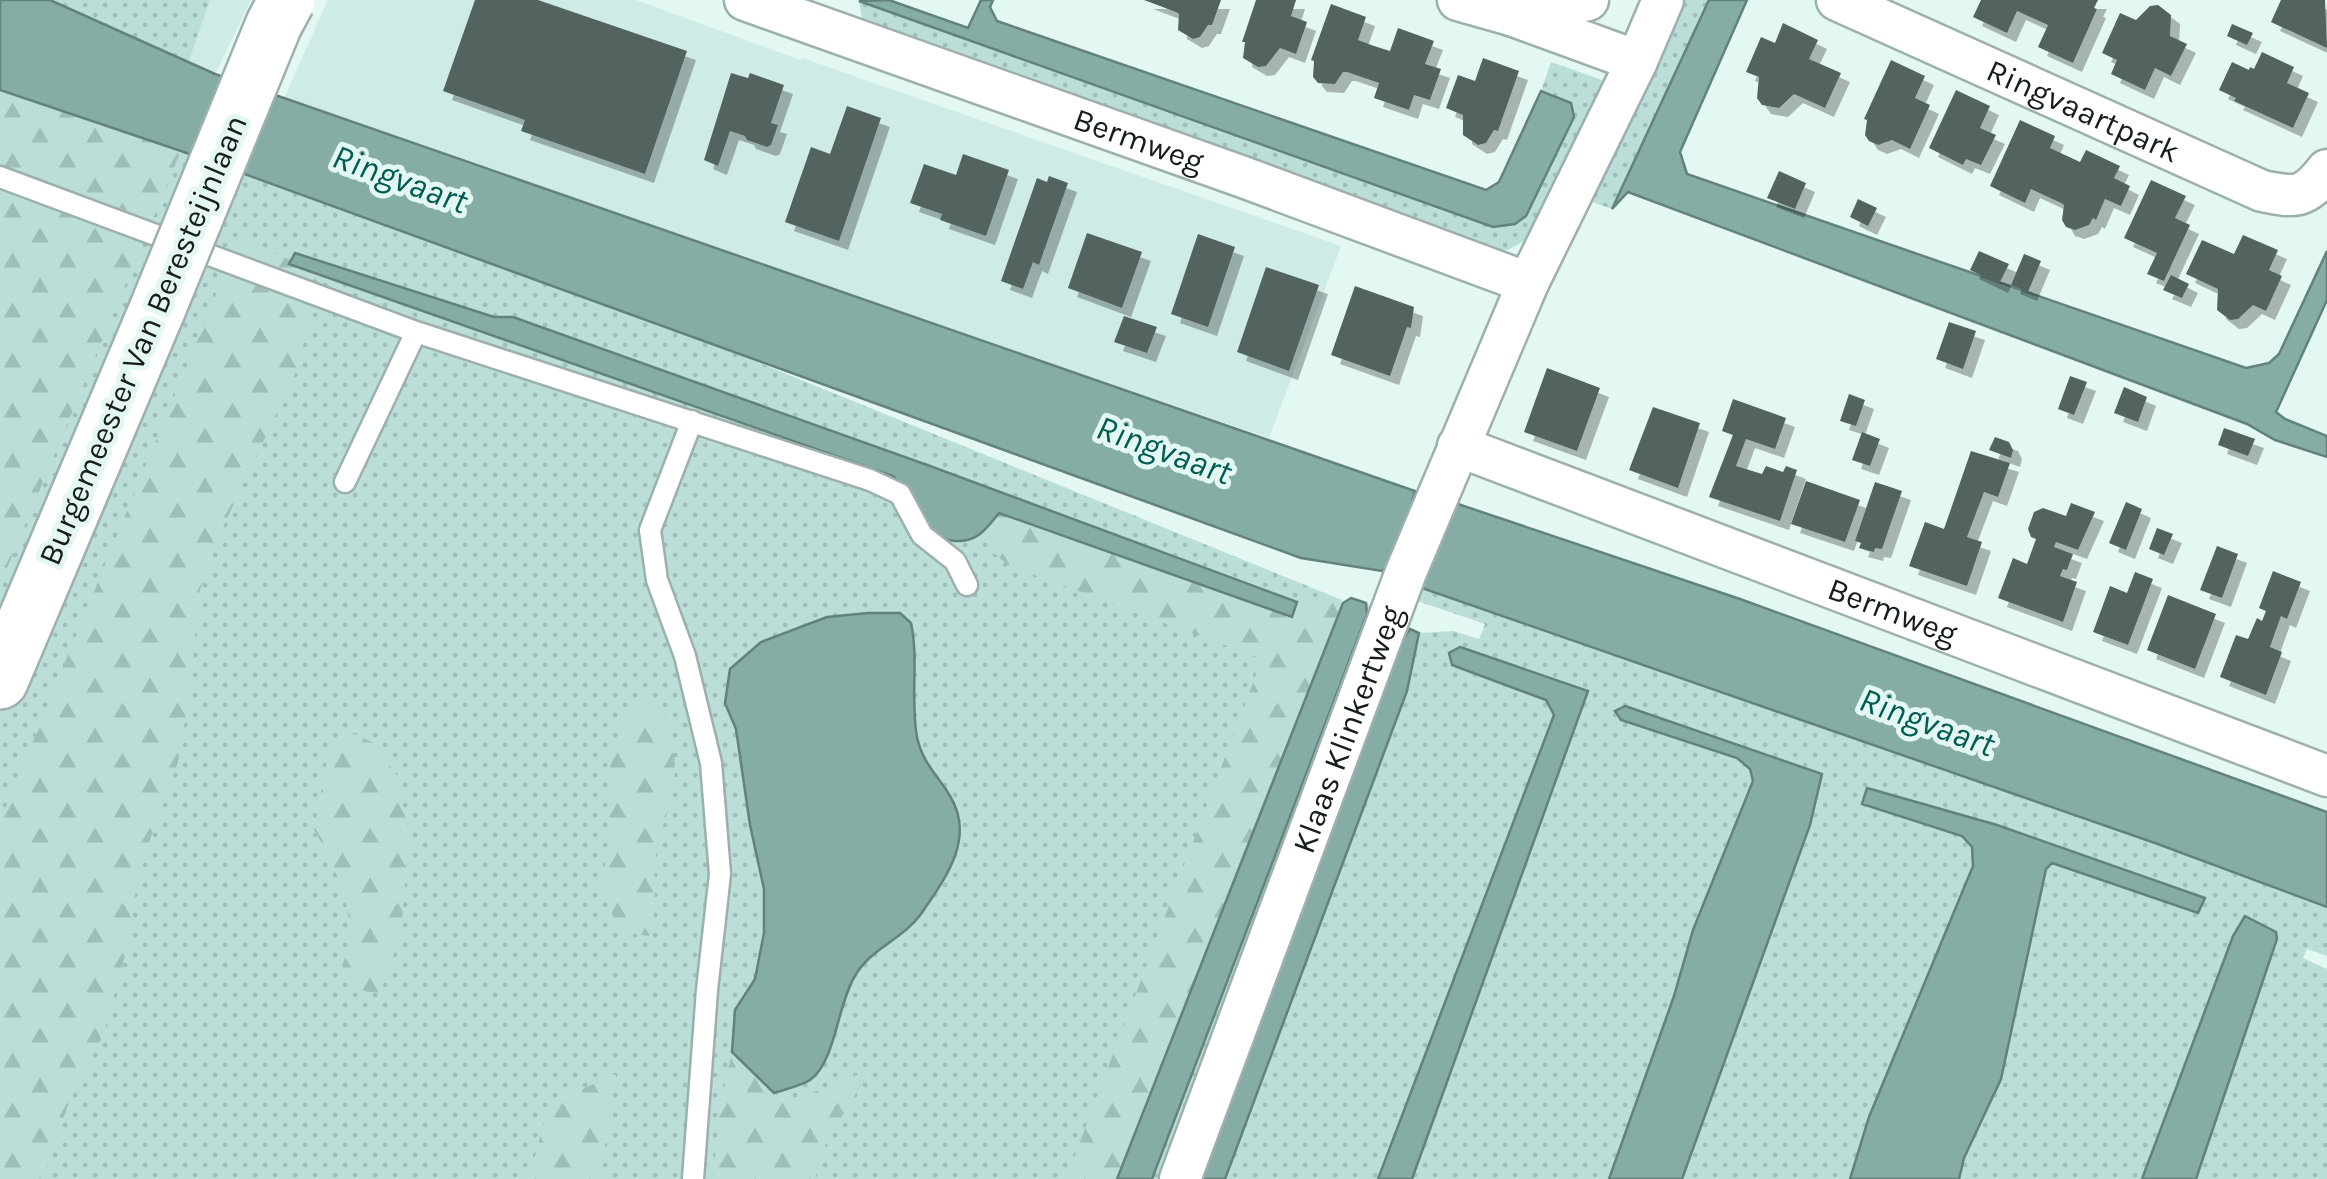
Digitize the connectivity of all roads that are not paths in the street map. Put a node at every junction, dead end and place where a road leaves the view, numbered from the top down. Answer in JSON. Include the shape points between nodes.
{"nodes":[{"id":1,"x":287,"y":0,"type":"edge"},
{"id":2,"x":745,"y":0,"type":"edge"},
{"id":3,"x":1458,"y":0,"type":"edge"},
{"id":4,"x":1588,"y":0,"type":"edge"},
{"id":5,"x":1663,"y":0,"type":"edge"},
{"id":6,"x":1837,"y":0,"type":"edge"},
{"id":7,"x":1510,"y":15,"type":"junction"},
{"id":8,"x":1637,"y":61,"type":"junction"},
{"id":9,"x":2327,"y":170,"type":"edge"},
{"id":10,"x":0,"y":178,"type":"edge"},
{"id":11,"x":1528,"y":283,"type":"junction"},
{"id":12,"x":416,"y":332,"type":"junction"},
{"id":13,"x":692,"y":422,"type":"junction"},
{"id":14,"x":1458,"y":446,"type":"junction"},
{"id":15,"x":345,"y":482,"type":"dead end"},
{"id":16,"x":967,"y":584,"type":"dead end"},
{"id":17,"x":0,"y":681,"type":"edge"},
{"id":18,"x":2327,"y":776,"type":"edge"},
{"id":19,"x":693,"y":1179,"type":"edge"},
{"id":20,"x":1180,"y":1179,"type":"edge"}],
"edges":[{"from":1,"to":17,"type":"main road","name":"Burgemeester Van Beresteijnlaan","bridge":true},
{"from":2,"to":11,"type":"street","name":"Bermweg"},
{"from":3,"to":7,"type":"street"},
{"from":4,"to":7,"type":"street"},
{"from":5,"to":8,"type":"street","name":"Klaas Klinkertweg"},
{"from":6,"to":9,"type":"street","name":"Ringvaartpark","via":[[2262,191],[2295,197]]},
{"from":7,"to":8,"type":"street"},
{"from":8,"to":11,"type":"street","name":"Klaas Klinkertweg"},
{"from":10,"to":12,"type":"lane"},
{"from":11,"to":14,"type":"street","name":"Klaas Klinkertweg"},
{"from":12,"to":13,"type":"lane"},
{"from":12,"to":15,"type":"lane"},
{"from":13,"to":16,"type":"lane","via":[[900,494],[922,535],[956,561]]},
{"from":13,"to":19,"type":"lane","via":[[650,530],[657,580],[685,656],[710,764],[720,874]]},
{"from":14,"to":18,"type":"street","name":"Bermweg"},
{"from":14,"to":20,"type":"street","name":"Klaas Klinkertweg"}]}
